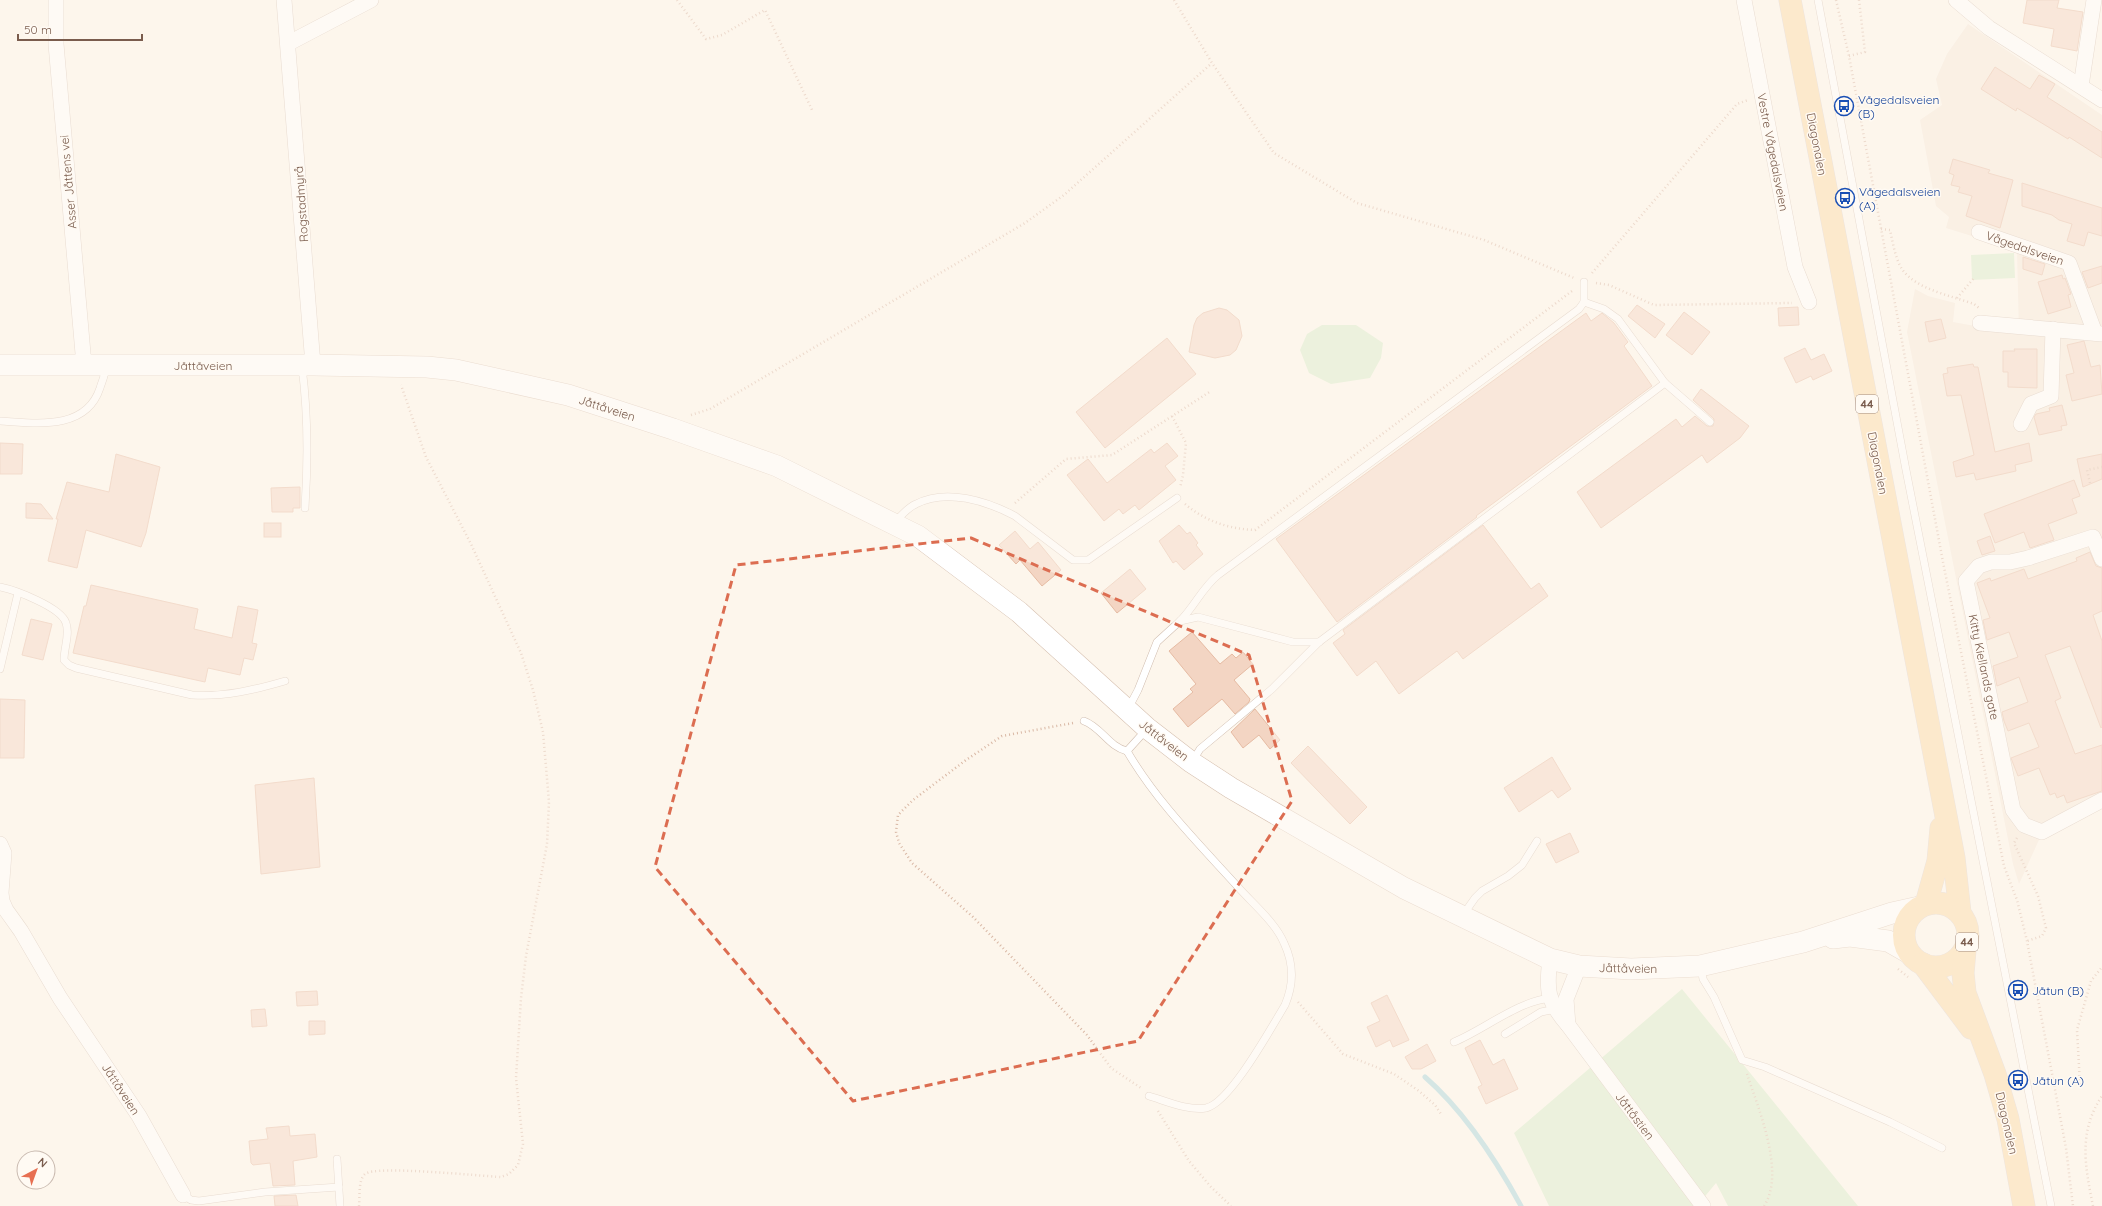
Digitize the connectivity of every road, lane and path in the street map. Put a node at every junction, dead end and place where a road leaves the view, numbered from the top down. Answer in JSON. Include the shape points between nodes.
{"nodes":[{"id":1,"x":56,"y":0,"type":"edge"},
{"id":2,"x":284,"y":0,"type":"edge"},
{"id":3,"x":371,"y":0,"type":"edge"},
{"id":4,"x":677,"y":0,"type":"edge"},
{"id":5,"x":1174,"y":0,"type":"edge"},
{"id":6,"x":1744,"y":0,"type":"edge"},
{"id":7,"x":1790,"y":0,"type":"edge"},
{"id":8,"x":1818,"y":0,"type":"edge"},
{"id":9,"x":1836,"y":0,"type":"edge"},
{"id":10,"x":1859,"y":0,"type":"edge"},
{"id":11,"x":1956,"y":0,"type":"edge"},
{"id":12,"x":2094,"y":0,"type":"edge"},
{"id":13,"x":289,"y":43,"type":"junction"},
{"id":14,"x":1849,"y":56,"type":"junction"},
{"id":15,"x":1212,"y":63,"type":"junction"},
{"id":16,"x":2081,"y":86,"type":"junction"},
{"id":17,"x":1762,"y":94,"type":"junction"},
{"id":18,"x":2102,"y":100,"type":"edge"},
{"id":19,"x":813,"y":112,"type":"dead end"},
{"id":20,"x":1979,"y":232,"type":"dead end"},
{"id":21,"x":1974,"y":278,"type":"dead end"},
{"id":22,"x":1584,"y":282,"type":"junction"},
{"id":23,"x":1957,"y":298,"type":"junction"},
{"id":24,"x":1584,"y":302,"type":"junction"},
{"id":25,"x":1809,"y":302,"type":"joint"},
{"id":26,"x":1980,"y":323,"type":"joint"},
{"id":27,"x":2053,"y":329,"type":"junction"},
{"id":28,"x":2099,"y":333,"type":"edge"},
{"id":29,"x":94,"y":364,"type":"junction"},
{"id":30,"x":0,"y":365,"type":"edge"},
{"id":31,"x":307,"y":365,"type":"junction"},
{"id":32,"x":400,"y":366,"type":"junction"},
{"id":33,"x":1665,"y":383,"type":"junction"},
{"id":34,"x":1211,"y":391,"type":"dead end"},
{"id":35,"x":689,"y":414,"type":"dead end"},
{"id":36,"x":1172,"y":416,"type":"junction"},
{"id":37,"x":0,"y":422,"type":"edge"},
{"id":38,"x":1710,"y":422,"type":"dead end"},
{"id":39,"x":2021,"y":424,"type":"dead end"},
{"id":40,"x":2102,"y":466,"type":"edge"},
{"id":41,"x":2090,"y":482,"type":"dead end"},
{"id":42,"x":1177,"y":498,"type":"junction"},
{"id":43,"x":305,"y":508,"type":"dead end"},
{"id":44,"x":1005,"y":511,"type":"junction"},
{"id":45,"x":894,"y":524,"type":"junction"},
{"id":46,"x":2102,"y":559,"type":"edge"},
{"id":47,"x":0,"y":587,"type":"edge"},
{"id":48,"x":18,"y":593,"type":"junction"},
{"id":49,"x":1180,"y":621,"type":"junction"},
{"id":50,"x":1319,"y":642,"type":"junction"},
{"id":51,"x":0,"y":669,"type":"edge"},
{"id":52,"x":286,"y":681,"type":"dead end"},
{"id":53,"x":1126,"y":711,"type":"junction"},
{"id":54,"x":1084,"y":721,"type":"joint"},
{"id":55,"x":1147,"y":728,"type":"junction"},
{"id":56,"x":1127,"y":751,"type":"junction"},
{"id":57,"x":1192,"y":762,"type":"junction"},
{"id":58,"x":2102,"y":800,"type":"edge"},
{"id":59,"x":1943,"y":807,"type":"junction"},
{"id":60,"x":2024,"y":824,"type":"junction"},
{"id":61,"x":1537,"y":841,"type":"dead end"},
{"id":62,"x":0,"y":844,"type":"edge"},
{"id":63,"x":1922,"y":905,"type":"junction"},
{"id":64,"x":1960,"y":913,"type":"junction"},
{"id":65,"x":1461,"y":917,"type":"junction"},
{"id":66,"x":2027,"y":941,"type":"dead end"},
{"id":67,"x":1803,"y":942,"type":"junction"},
{"id":68,"x":1965,"y":950,"type":"junction"},
{"id":69,"x":1550,"y":959,"type":"junction"},
{"id":70,"x":1579,"y":966,"type":"junction"},
{"id":71,"x":1700,"y":966,"type":"junction"},
{"id":72,"x":1909,"y":966,"type":"junction"},
{"id":73,"x":2102,"y":967,"type":"edge"},
{"id":74,"x":1290,"y":993,"type":"junction"},
{"id":75,"x":1559,"y":1003,"type":"junction"},
{"id":76,"x":1505,"y":1034,"type":"dead end"},
{"id":77,"x":1454,"y":1042,"type":"dead end"},
{"id":78,"x":1983,"y":1043,"type":"junction"},
{"id":79,"x":1742,"y":1060,"type":"junction"},
{"id":80,"x":2080,"y":1084,"type":"dead end"},
{"id":81,"x":1149,"y":1096,"type":"junction"},
{"id":82,"x":2102,"y":1096,"type":"edge"},
{"id":83,"x":1441,"y":1114,"type":"dead end"},
{"id":84,"x":1942,"y":1148,"type":"dead end"},
{"id":85,"x":337,"y":1159,"type":"dead end"},
{"id":86,"x":338,"y":1187,"type":"junction"},
{"id":87,"x":183,"y":1195,"type":"joint"},
{"id":88,"x":340,"y":1206,"type":"edge"},
{"id":89,"x":359,"y":1206,"type":"edge"},
{"id":90,"x":1231,"y":1206,"type":"edge"},
{"id":91,"x":1703,"y":1206,"type":"edge"},
{"id":92,"x":1764,"y":1206,"type":"edge"},
{"id":93,"x":2024,"y":1206,"type":"edge"},
{"id":94,"x":2051,"y":1206,"type":"edge"},
{"id":95,"x":2093,"y":1206,"type":"edge"}],
"edges":[{"from":1,"to":29,"type":"street","name":"Asser Jåttens vei","via":[[56,44]]},
{"from":2,"to":13,"type":"street","name":"Rogstadmyrå"},
{"from":3,"to":13,"type":"street"},
{"from":4,"to":19,"type":"path","via":[[706,39],[722,35],[765,10]]},
{"from":5,"to":15,"type":"path"},
{"from":6,"to":17,"type":"street","name":"Vestre Vågedalsveien"},
{"from":7,"to":59,"type":"main road","name":"Diagonalen","number":"44"},
{"from":8,"to":94,"type":"lane","via":[[1907,478]]},
{"from":9,"to":14,"type":"path"},
{"from":10,"to":14,"type":"path","via":[[1865,52]]},
{"from":11,"to":16,"type":"street","via":[[1989,28]]},
{"from":12,"to":16,"type":"street"},
{"from":13,"to":31,"type":"street","name":"Rogstadmyrå"},
{"from":14,"to":23,"type":"path","via":[[1881,229],[1890,230],[1894,251],[1902,269],[1910,277],[1918,284]]},
{"from":15,"to":22,"type":"path","via":[[1274,153],[1357,203],[1484,240]]},
{"from":15,"to":35,"type":"path","via":[[1064,195],[1025,223],[710,409],[694,415]]},
{"from":16,"to":18,"type":"street"},
{"from":17,"to":22,"type":"path","via":[[1737,104]]},
{"from":17,"to":25,"type":"street","name":"Vestre Vågedalsveien","via":[[1795,267]]},
{"from":20,"to":28,"type":"street","name":"Vågedalsveien","via":[[2069,263]]},
{"from":21,"to":23,"type":"path"},
{"from":22,"to":24,"type":"lane"},
{"from":22,"to":25,"type":"path","via":[[1609,285],[1654,305]]},
{"from":22,"to":42,"type":"path","via":[[1255,530],[1234,529],[1197,514]]},
{"from":23,"to":26,"type":"path","via":[[1979,307],[1982,313]]},
{"from":24,"to":33,"type":"lane","via":[[1604,309],[1618,319]]},
{"from":24,"to":49,"type":"lane","via":[[1572,314],[1218,575],[1207,584],[1198,601]]},
{"from":26,"to":27,"type":"street","name":"Vågedalsveien"},
{"from":27,"to":28,"type":"street","name":"Vågedalsveien"},
{"from":27,"to":39,"type":"street","via":[[2051,396],[2031,404]]},
{"from":29,"to":30,"type":"main road","name":"Jåttåveien"},
{"from":29,"to":31,"type":"main road","name":"Jåttåveien"},
{"from":29,"to":37,"type":"lane","via":[[104,375],[96,398],[79,415],[55,423]]},
{"from":31,"to":32,"type":"main road","name":"Jåttåveien"},
{"from":31,"to":43,"type":"lane"},
{"from":32,"to":45,"type":"main road","name":"Jåttåveien","via":[[456,370],[575,397],[776,466]]},
{"from":32,"to":89,"type":"path","via":[[401,390],[426,457],[521,653],[533,690],[543,732],[549,802],[547,844],[526,956],[521,998],[516,1078],[523,1144],[518,1165],[509,1174],[501,1177],[369,1171],[361,1180]]},
{"from":33,"to":38,"type":"lane"},
{"from":33,"to":50,"type":"lane"},
{"from":34,"to":36,"type":"path"},
{"from":36,"to":42,"type":"path","via":[[1186,443],[1183,475]]},
{"from":36,"to":44,"type":"path","via":[[1112,455],[1066,459]]},
{"from":40,"to":41,"type":"path","via":[[2087,470]]},
{"from":42,"to":44,"type":"lane","via":[[1088,560],[1073,560]]},
{"from":44,"to":45,"type":"lane","via":[[967,499],[941,497],[917,503],[906,510]]},
{"from":45,"to":53,"type":"main road","name":"Jåttåveien","via":[[918,536],[1019,612]]},
{"from":46,"to":60,"type":"street","name":"Kitty Kiellands gate","via":[[2093,537],[2028,558],[1979,566],[1966,581],[2013,810]]},
{"from":47,"to":48,"type":"lane"},
{"from":48,"to":51,"type":"lane"},
{"from":48,"to":52,"type":"lane","via":[[53,608],[62,615],[68,630],[64,660],[76,668],[192,695],[248,692]]},
{"from":49,"to":50,"type":"lane","via":[[1198,617],[1293,642]]},
{"from":49,"to":53,"type":"lane","via":[[1157,642],[1138,690]]},
{"from":50,"to":57,"type":"lane","via":[[1272,688],[1200,749]]},
{"from":53,"to":55,"type":"main road","name":"Jåttåveien"},
{"from":54,"to":56,"type":"lane"},
{"from":54,"to":81,"type":"path","via":[[1002,736],[913,800],[898,815],[896,832],[899,843],[912,863],[973,917],[1087,1035],[1112,1068],[1138,1085]]},
{"from":55,"to":56,"type":"lane"},
{"from":55,"to":57,"type":"main road","name":"Jåttåveien"},
{"from":56,"to":74,"type":"lane","via":[[1142,776],[1284,942],[1292,966]]},
{"from":57,"to":65,"type":"main road","name":"Jåttåveien","via":[[1231,788],[1404,888]]},
{"from":58,"to":60,"type":"street","via":[[2042,832]]},
{"from":59,"to":63,"type":"main road","name":"Diagonalen","number":"44","via":[[1938,861]]},
{"from":59,"to":64,"type":"main road","name":"Diagonalen","number":"44","via":[[1954,858]]},
{"from":60,"to":66,"type":"path","via":[[2014,843],[2038,896],[2046,928],[2042,936]]},
{"from":61,"to":65,"type":"lane","via":[[1522,865],[1482,891]]},
{"from":62,"to":87,"type":"street","name":"Jåttåveien","via":[[4,853],[1,893],[6,910],[60,998],[139,1116]]},
{"from":63,"to":64,"type":"main road","via":[[1943,903]]},
{"from":63,"to":67,"type":"main road","name":"Jåttåveien","via":[[1892,912]]},
{"from":63,"to":72,"type":"main road","number":"44","via":[[1907,919],[1904,927],[1903,936]]},
{"from":64,"to":68,"type":"main road","number":"44","via":[[1968,930]]},
{"from":65,"to":69,"type":"main road","name":"Jåttåveien"},
{"from":67,"to":71,"type":"main road","name":"Jåttåveien"},
{"from":67,"to":72,"type":"main road","name":"Jåttåveien","via":[[1850,936],[1888,941]]},
{"from":68,"to":72,"type":"main road","number":"44","via":[[1959,958],[1941,967]]},
{"from":68,"to":78,"type":"main road","name":"Diagonalen","number":"44","via":[[1965,993]]},
{"from":69,"to":70,"type":"main road","name":"Jåttåveien"},
{"from":69,"to":75,"type":"street","via":[[1548,978]]},
{"from":70,"to":71,"type":"main road","name":"Jåttåveien","via":[[1631,970]]},
{"from":70,"to":75,"type":"street"},
{"from":71,"to":79,"type":"lane","via":[[1703,980],[1714,997]]},
{"from":72,"to":78,"type":"main road","name":"Diagonalen","number":"44"},
{"from":73,"to":80,"type":"path","via":[[2091,981],[2076,1030]]},
{"from":74,"to":81,"type":"lane","via":[[1243,1072],[1217,1104],[1205,1108],[1191,1108]]},
{"from":74,"to":83,"type":"path","via":[[1342,1054],[1394,1074],[1419,1091]]},
{"from":75,"to":76,"type":"lane"},
{"from":75,"to":77,"type":"lane","via":[[1523,1006],[1472,1035]]},
{"from":75,"to":91,"type":"street","name":"Jåttåstien","via":[[1568,1025],[1586,1051]]},
{"from":78,"to":93,"type":"main road","name":"Diagonalen","number":"44","via":[[2008,1119]]},
{"from":79,"to":84,"type":"lane","via":[[1765,1067]]},
{"from":79,"to":92,"type":"path","via":[[1761,1114],[1772,1159],[1771,1184]]},
{"from":81,"to":90,"type":"path","via":[[1189,1161]]},
{"from":82,"to":95,"type":"path","via":[[2093,1110],[2085,1134],[2087,1173]]},
{"from":85,"to":86,"type":"lane"},
{"from":86,"to":87,"type":"lane","name":"Jåttåveien","via":[[265,1192],[199,1201]]},
{"from":86,"to":88,"type":"lane"}]}
